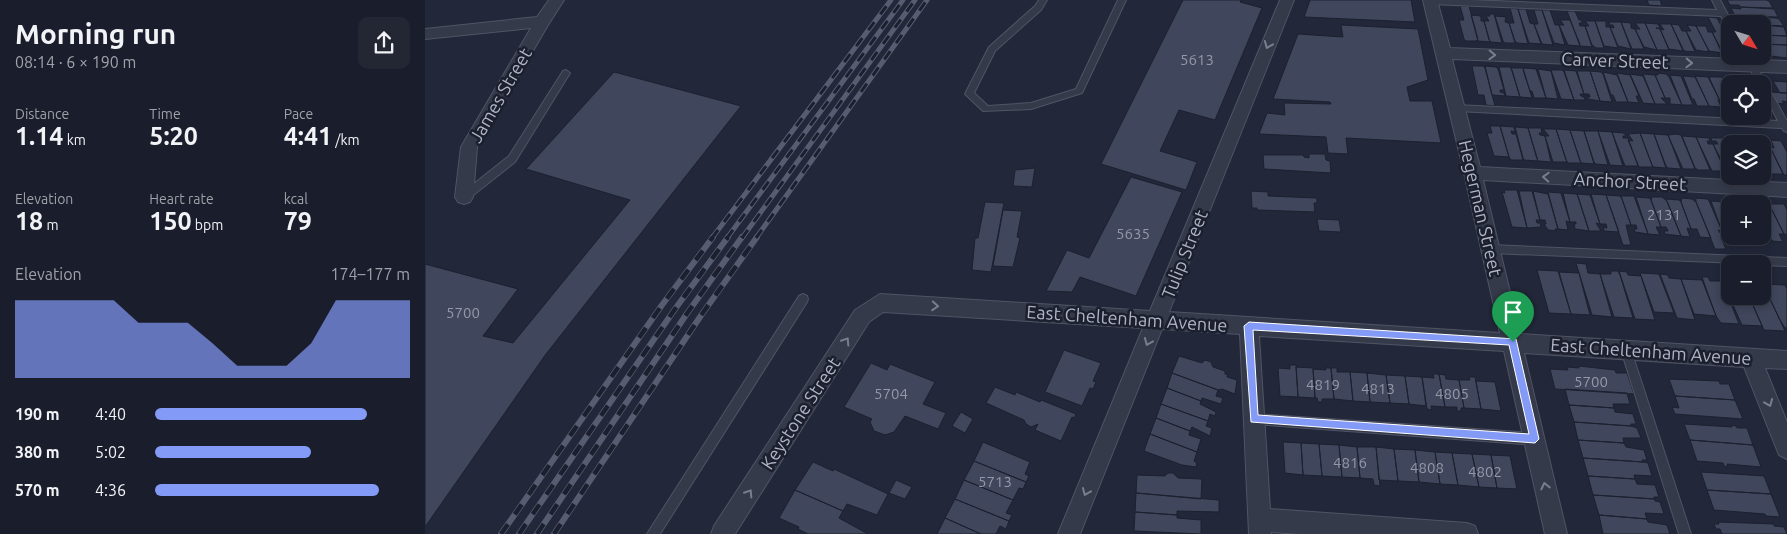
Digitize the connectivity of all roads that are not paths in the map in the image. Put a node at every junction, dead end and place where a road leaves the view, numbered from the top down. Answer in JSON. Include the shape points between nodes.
{"nodes":[{"id":1,"x":557,"y":0,"type":"edge"},
{"id":2,"x":1043,"y":0,"type":"edge"},
{"id":3,"x":1122,"y":0,"type":"edge"},
{"id":4,"x":1287,"y":0,"type":"edge"},
{"id":5,"x":1716,"y":0,"type":"edge"},
{"id":6,"x":1430,"y":1,"type":"edge"},
{"id":7,"x":1723,"y":13,"type":"joint"},
{"id":8,"x":541,"y":22,"type":"junction"},
{"id":9,"x":425,"y":34,"type":"edge"},
{"id":10,"x":1443,"y":53,"type":"junction"},
{"id":11,"x":1721,"y":60,"type":"edge"},
{"id":12,"x":1771,"y":64,"type":"edge"},
{"id":13,"x":1787,"y":67,"type":"edge"},
{"id":14,"x":566,"y":73,"type":"dead end"},
{"id":15,"x":1771,"y":100,"type":"edge"},
{"id":16,"x":1457,"y":108,"type":"junction"},
{"id":17,"x":1786,"y":127,"type":"edge"},
{"id":18,"x":1473,"y":173,"type":"junction"},
{"id":19,"x":1787,"y":190,"type":"edge"},
{"id":20,"x":464,"y":198,"type":"joint"},
{"id":21,"x":1491,"y":250,"type":"junction"},
{"id":22,"x":1787,"y":262,"type":"edge"},
{"id":23,"x":803,"y":299,"type":"dead end"},
{"id":24,"x":886,"y":303,"type":"joint"},
{"id":25,"x":1158,"y":320,"type":"junction"},
{"id":26,"x":1249,"y":326,"type":"junction"},
{"id":27,"x":1513,"y":342,"type":"junction"},
{"id":28,"x":1626,"y":350,"type":"junction"},
{"id":29,"x":1751,"y":358,"type":"junction"},
{"id":30,"x":1787,"y":360,"type":"edge"},
{"id":31,"x":1254,"y":419,"type":"junction"},
{"id":32,"x":1535,"y":439,"type":"junction"},
{"id":33,"x":1787,"y":448,"type":"edge"},
{"id":34,"x":1260,"y":527,"type":"edge"},
{"id":35,"x":653,"y":534,"type":"edge"},
{"id":36,"x":722,"y":534,"type":"edge"},
{"id":37,"x":1069,"y":534,"type":"edge"},
{"id":38,"x":1467,"y":534,"type":"edge"},
{"id":39,"x":1556,"y":534,"type":"edge"},
{"id":40,"x":1685,"y":534,"type":"edge"}],
"edges":[{"from":1,"to":8,"type":"street","name":"James Street"},
{"from":2,"to":3,"type":"lane","via":[[992,49],[969,94],[986,109],[1031,106],[1079,91]]},
{"from":4,"to":25,"type":"street","name":"Tulip Street","one_way":true},
{"from":5,"to":7,"type":"lane"},
{"from":6,"to":7,"type":"lane"},
{"from":6,"to":10,"type":"street","name":"Hegerman Street"},
{"from":8,"to":9,"type":"street"},
{"from":8,"to":20,"type":"street","name":"James Street","via":[[469,147]]},
{"from":10,"to":11,"type":"street","name":"Carver Street","one_way":true},
{"from":10,"to":16,"type":"street","name":"Hegerman Street"},
{"from":12,"to":13,"type":"street","name":"Carver Street"},
{"from":14,"to":20,"type":"lane","via":[[511,159]]},
{"from":15,"to":17,"type":"lane"},
{"from":16,"to":17,"type":"lane"},
{"from":16,"to":18,"type":"street","name":"Hegerman Street"},
{"from":19,"to":18,"type":"street","name":"Anchor Street","one_way":true},
{"from":18,"to":21,"type":"street","name":"Hegerman Street"},
{"from":21,"to":22,"type":"lane"},
{"from":21,"to":27,"type":"street","name":"Hegerman Street"},
{"from":23,"to":35,"type":"lane"},
{"from":24,"to":25,"type":"street","name":"East Cheltenham Avenue","one_way":true},
{"from":36,"to":24,"type":"street","name":"Keystone Street","one_way":true,"via":[[862,316]]},
{"from":25,"to":26,"type":"street","name":"East Cheltenham Avenue"},
{"from":25,"to":37,"type":"street","name":"Tulip Street","one_way":true},
{"from":26,"to":27,"type":"street","name":"East Cheltenham Avenue"},
{"from":26,"to":31,"type":"street"},
{"from":27,"to":28,"type":"street","name":"East Cheltenham Avenue"},
{"from":27,"to":32,"type":"street","name":"Hegerman Street"},
{"from":28,"to":29,"type":"street","name":"East Cheltenham Avenue"},
{"from":28,"to":40,"type":"lane"},
{"from":29,"to":30,"type":"street","name":"East Cheltenham Avenue"},
{"from":29,"to":33,"type":"street","one_way":true},
{"from":31,"to":32,"type":"lane"},
{"from":31,"to":34,"type":"street"},
{"from":39,"to":32,"type":"street","name":"Hegerman Street","one_way":true},
{"from":34,"to":38,"type":"street"}]}
